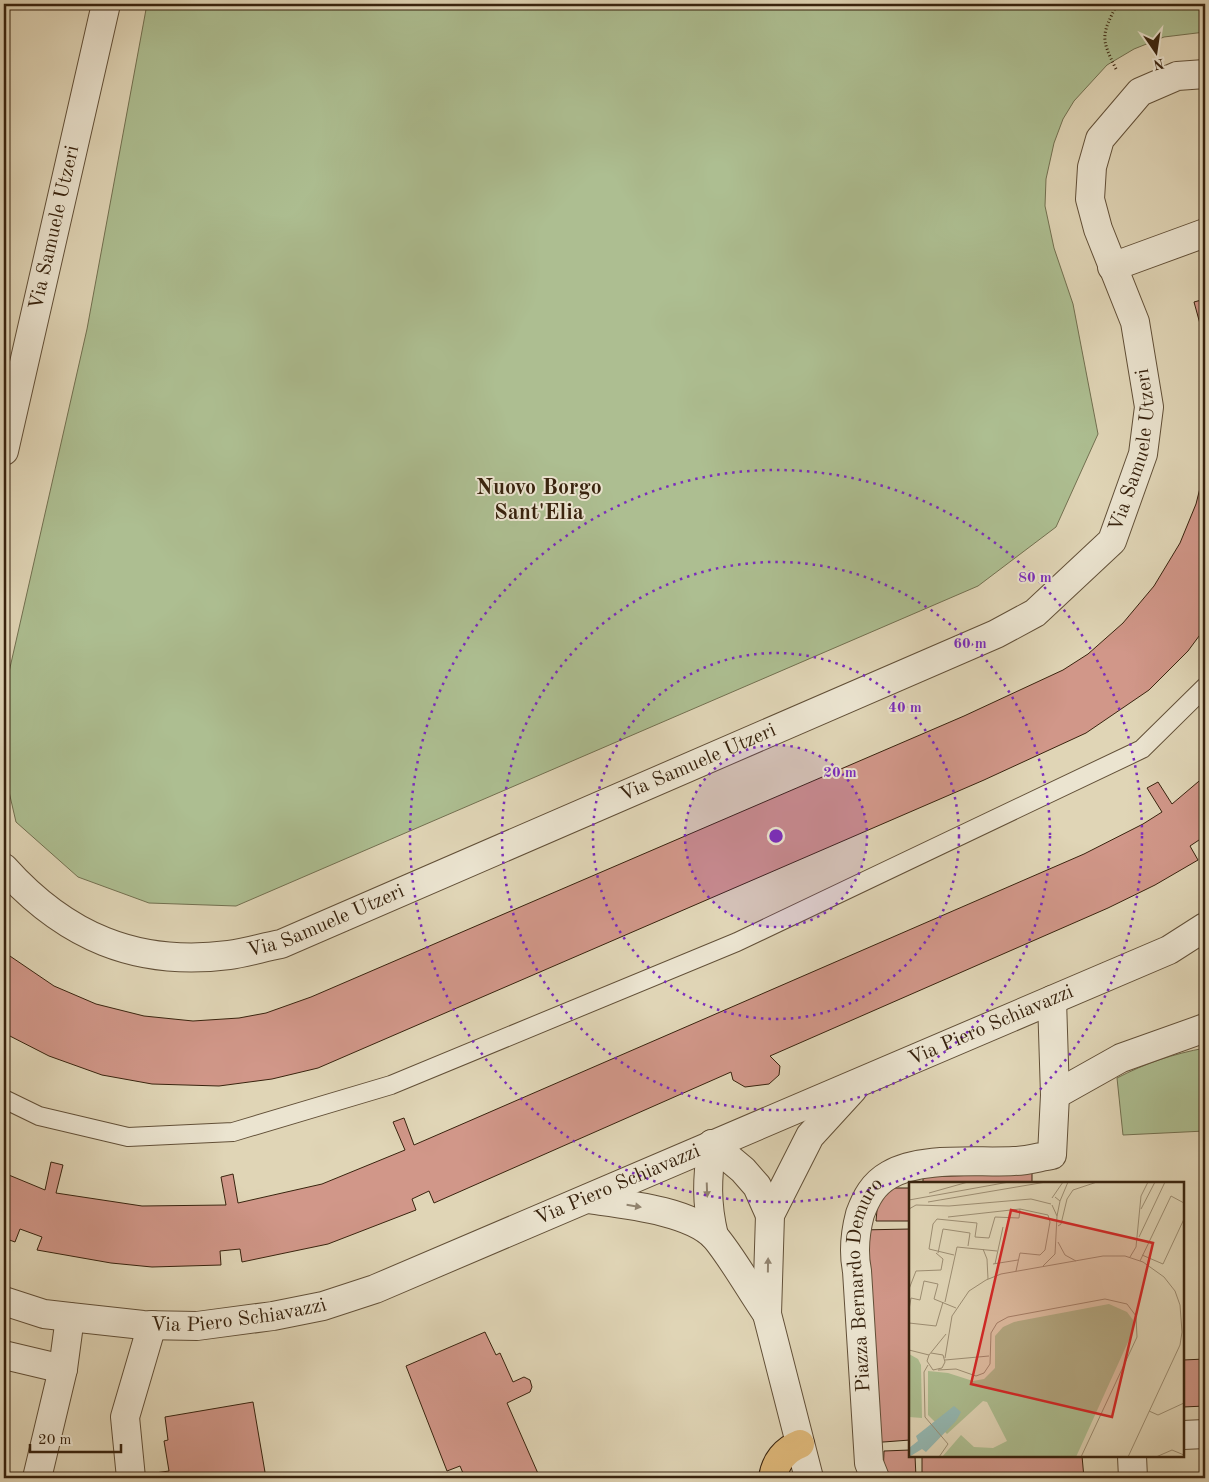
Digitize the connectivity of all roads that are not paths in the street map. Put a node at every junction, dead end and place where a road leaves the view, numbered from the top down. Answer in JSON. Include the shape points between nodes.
{"nodes":[{"id":1,"x":106,"y":4,"type":"edge"},
{"id":2,"x":1205,"y":74,"type":"edge"},
{"id":3,"x":1205,"y":233,"type":"edge"},
{"id":4,"x":1112,"y":267,"type":"junction"},
{"id":5,"x":4,"y":451,"type":"edge"},
{"id":6,"x":1205,"y":687,"type":"edge"},
{"id":7,"x":4,"y":868,"type":"edge"},
{"id":8,"x":1205,"y":927,"type":"edge"},
{"id":9,"x":1052,"y":1000,"type":"junction"},
{"id":10,"x":1205,"y":1028,"type":"edge"},
{"id":11,"x":859,"y":1082,"type":"junction"},
{"id":12,"x":1055,"y":1095,"type":"junction"},
{"id":13,"x":4,"y":1099,"type":"edge"},
{"id":14,"x":712,"y":1144,"type":"junction"},
{"id":15,"x":585,"y":1199,"type":"junction"},
{"id":16,"x":770,"y":1215,"type":"junction"},
{"id":17,"x":714,"y":1236,"type":"junction"},
{"id":18,"x":4,"y":1301,"type":"edge"},
{"id":19,"x":767,"y":1314,"type":"junction"},
{"id":20,"x":70,"y":1317,"type":"junction"},
{"id":21,"x":152,"y":1325,"type":"junction"},
{"id":22,"x":4,"y":1355,"type":"edge"},
{"id":23,"x":62,"y":1369,"type":"junction"},
{"id":24,"x":1205,"y":1434,"type":"edge"},
{"id":25,"x":1184,"y":1435,"type":"edge"},
{"id":26,"x":800,"y":1444,"type":"junction"},
{"id":27,"x":1132,"y":1457,"type":"edge"},
{"id":28,"x":129,"y":1476,"type":"edge"},
{"id":29,"x":37,"y":1478,"type":"edge"},
{"id":30,"x":773,"y":1478,"type":"edge"},
{"id":31,"x":809,"y":1478,"type":"edge"},
{"id":32,"x":875,"y":1478,"type":"edge"},
{"id":33,"x":1133,"y":1478,"type":"edge"}],
"edges":[{"from":1,"to":5,"type":"street","name":"Via Samuele Utzeri"},
{"from":2,"to":4,"type":"street","name":"Via Samuele Utzeri","via":[[1177,76],[1140,92],[1100,139],[1092,167],[1090,199]]},
{"from":3,"to":4,"type":"street"},
{"from":4,"to":7,"type":"street","name":"Via Samuele Utzeri","via":[[1135,322],[1150,407],[1143,454],[1112,541],[1035,613],[1016,624],[281,944],[230,955],[182,958],[129,950],[94,939],[59,919],[26,892]]},
{"from":6,"to":13,"type":"lane","via":[[1142,749],[737,942],[391,1085],[233,1132],[128,1136],[38,1116]]},
{"from":8,"to":9,"type":"street","name":"Via Piero Schiavazzi","via":[[1169,950]]},
{"from":9,"to":11,"type":"street","name":"Via Piero Schiavazzi"},
{"from":9,"to":12,"type":"street","name":"Piazza Bernardo Demuro"},
{"from":10,"to":12,"type":"street","via":[[1122,1058]]},
{"from":11,"to":14,"type":"street","name":"Via Piero Schiavazzi"},
{"from":11,"to":16,"type":"street","via":[[810,1136]]},
{"from":12,"to":32,"type":"street","name":"Piazza Bernardo Demuro","via":[[1052,1155],[1016,1161],[924,1164],[889,1174],[864,1201],[856,1228],[854,1254],[869,1463]]},
{"from":14,"to":15,"type":"street","name":"Via Piero Schiavazzi"},
{"from":14,"to":16,"type":"street","via":[[757,1186]]},
{"from":14,"to":17,"type":"street","one_way":true,"via":[[707,1183],[708,1210]]},
{"from":15,"to":17,"type":"street","one_way":true,"via":[[638,1206],[690,1220]]},
{"from":15,"to":21,"type":"street","name":"Via Piero Schiavazzi","via":[[376,1289],[322,1306],[197,1326]]},
{"from":19,"to":16,"type":"street","one_way":true},
{"from":17,"to":19,"type":"street"},
{"from":18,"to":20,"type":"street","name":"Via Piero Schiavazzi","via":[[44,1314]]},
{"from":19,"to":26,"type":"street"},
{"from":20,"to":21,"type":"street","name":"Via Piero Schiavazzi"},
{"from":20,"to":23,"type":"street"},
{"from":21,"to":28,"type":"street","via":[[125,1417]]},
{"from":22,"to":23,"type":"street"},
{"from":23,"to":29,"type":"street"},
{"from":24,"to":25,"type":"street"},
{"from":26,"to":30,"type":"highway","via":[[780,1460]]},
{"from":26,"to":31,"type":"street"},
{"from":27,"to":33,"type":"street"}]}
